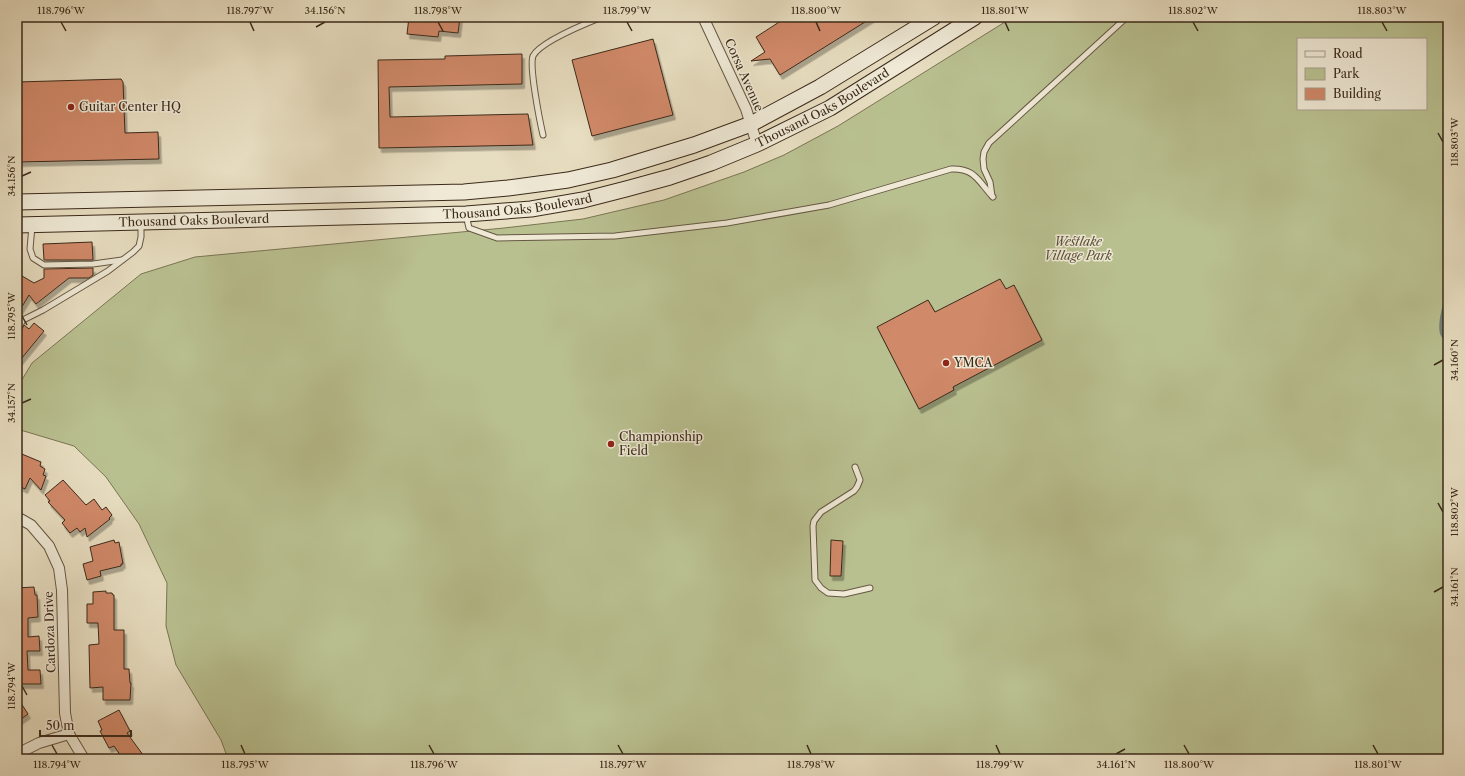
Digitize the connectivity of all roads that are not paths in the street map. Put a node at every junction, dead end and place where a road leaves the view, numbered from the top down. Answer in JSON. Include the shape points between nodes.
{"nodes":[{"id":1,"x":602,"y":17,"type":"edge"},
{"id":2,"x":703,"y":17,"type":"edge"},
{"id":3,"x":934,"y":17,"type":"edge"},
{"id":4,"x":975,"y":17,"type":"edge"},
{"id":5,"x":1127,"y":17,"type":"edge"},
{"id":6,"x":751,"y":124,"type":"junction"},
{"id":7,"x":543,"y":135,"type":"dead end"},
{"id":8,"x":757,"y":144,"type":"junction"},
{"id":9,"x":464,"y":192,"type":"junction"},
{"id":10,"x":238,"y":196,"type":"junction"},
{"id":11,"x":17,"y":202,"type":"edge"},
{"id":12,"x":466,"y":214,"type":"junction"},
{"id":13,"x":239,"y":220,"type":"junction"},
{"id":14,"x":141,"y":222,"type":"junction"},
{"id":15,"x":32,"y":224,"type":"junction"},
{"id":16,"x":17,"y":225,"type":"edge"},
{"id":17,"x":123,"y":260,"type":"junction"},
{"id":18,"x":17,"y":330,"type":"edge"},
{"id":19,"x":855,"y":467,"type":"dead end"},
{"id":20,"x":17,"y":517,"type":"edge"},
{"id":21,"x":870,"y":588,"type":"dead end"},
{"id":22,"x":69,"y":734,"type":"junction"},
{"id":23,"x":17,"y":754,"type":"edge"},
{"id":24,"x":84,"y":759,"type":"edge"}],
"edges":[{"from":1,"to":7,"type":"lane","via":[[546,44],[533,57],[536,98]]},
{"from":2,"to":6,"type":"street","name":"Corsa Avenue"},
{"from":3,"to":6,"type":"main road","name":"Thousand Oaks Boulevard","via":[[820,87]]},
{"from":4,"to":8,"type":"main road","name":"Thousand Oaks Boulevard","via":[[830,108]]},
{"from":5,"to":12,"type":"lane","via":[[989,143],[982,159],[993,197],[967,170],[951,169],[829,205],[727,223],[615,236],[497,238],[470,228]]},
{"from":6,"to":8,"type":"street","name":"Corsa Avenue"},
{"from":6,"to":9,"type":"main road","name":"Thousand Oaks Boulevard","via":[[694,145],[612,170],[568,180]]},
{"from":8,"to":12,"type":"main road","name":"Thousand Oaks Boulevard","via":[[670,177],[583,200]]},
{"from":9,"to":10,"type":"main road","name":"Thousand Oaks Boulevard"},
{"from":9,"to":12,"type":"main road"},
{"from":10,"to":11,"type":"main road","name":"Thousand Oaks Boulevard"},
{"from":10,"to":13,"type":"main road"},
{"from":12,"to":13,"type":"main road","name":"Thousand Oaks Boulevard"},
{"from":13,"to":14,"type":"main road","name":"Thousand Oaks Boulevard"},
{"from":14,"to":15,"type":"main road","name":"Thousand Oaks Boulevard"},
{"from":14,"to":17,"type":"lane","via":[[139,246]]},
{"from":15,"to":16,"type":"main road","name":"Thousand Oaks Boulevard"},
{"from":15,"to":17,"type":"lane","via":[[32,258],[44,265],[93,264]]},
{"from":17,"to":18,"type":"lane","via":[[23,320]]},
{"from":19,"to":21,"type":"lane","via":[[860,480],[857,487],[820,512],[813,526],[815,580],[828,593],[844,594]]},
{"from":20,"to":22,"type":"street","name":"Cardoza Drive","via":[[31,525],[49,546],[59,568],[62,590],[65,713]]},
{"from":22,"to":23,"type":"street","via":[[39,743]]},
{"from":22,"to":24,"type":"street","name":"Cardoza Drive"}]}
